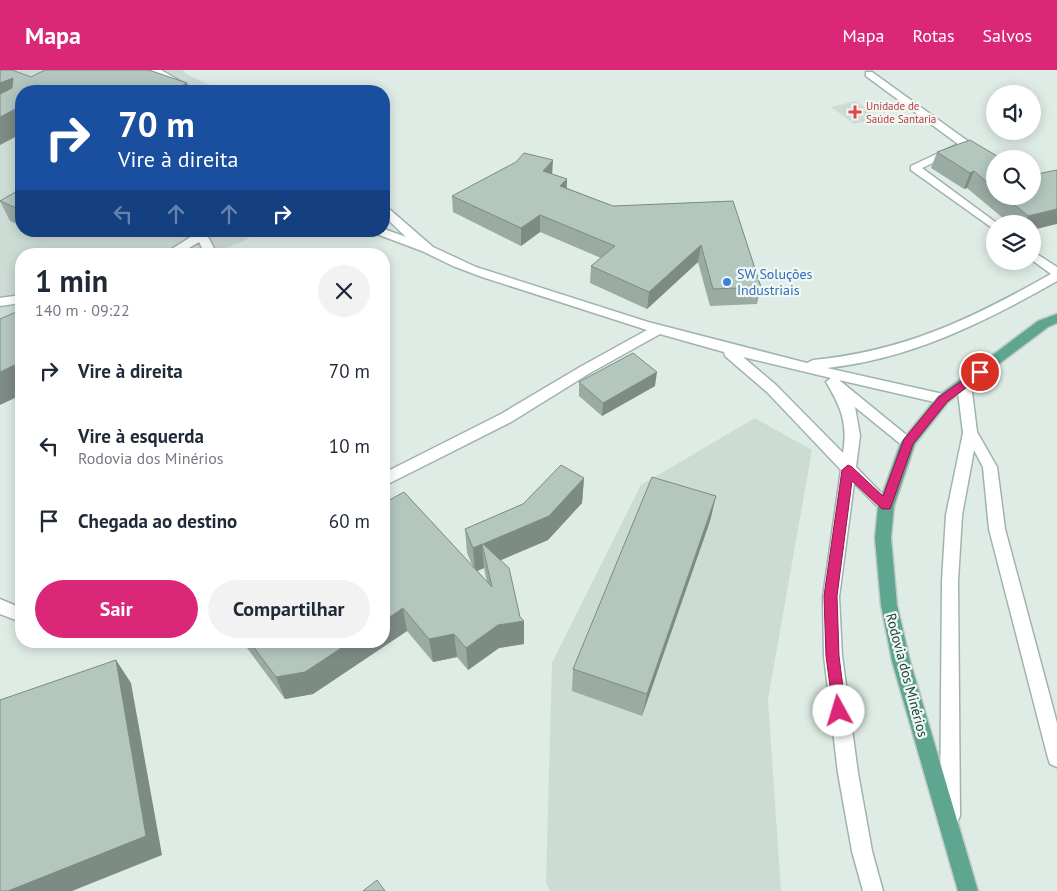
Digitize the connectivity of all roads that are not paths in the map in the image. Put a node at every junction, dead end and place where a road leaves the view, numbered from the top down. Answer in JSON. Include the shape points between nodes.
{"nodes":[{"id":1,"x":154,"y":70,"type":"edge"},
{"id":2,"x":869,"y":74,"type":"dead end"},
{"id":3,"x":181,"y":85,"type":"edge"},
{"id":4,"x":390,"y":215,"type":"edge"},
{"id":5,"x":986,"y":220,"type":"edge"},
{"id":6,"x":390,"y":235,"type":"edge"},
{"id":7,"x":198,"y":237,"type":"edge"},
{"id":8,"x":180,"y":248,"type":"edge"},
{"id":9,"x":428,"y":249,"type":"junction"},
{"id":10,"x":1041,"y":261,"type":"edge"},
{"id":11,"x":1057,"y":274,"type":"edge"},
{"id":12,"x":15,"y":299,"type":"edge"},
{"id":13,"x":0,"y":302,"type":"edge"},
{"id":14,"x":1057,"y":318,"type":"edge"},
{"id":15,"x":658,"y":330,"type":"junction"},
{"id":16,"x":723,"y":348,"type":"junction"},
{"id":17,"x":794,"y":366,"type":"junction"},
{"id":18,"x":817,"y":371,"type":"junction"},
{"id":19,"x":833,"y":382,"type":"junction"},
{"id":20,"x":964,"y":384,"type":"junction"},
{"id":21,"x":943,"y":399,"type":"junction"},
{"id":22,"x":970,"y":433,"type":"junction"},
{"id":23,"x":908,"y":442,"type":"junction"},
{"id":24,"x":848,"y":470,"type":"junction"},
{"id":25,"x":390,"y":477,"type":"edge"},
{"id":26,"x":886,"y":506,"type":"junction"},
{"id":27,"x":0,"y":606,"type":"edge"},
{"id":28,"x":15,"y":613,"type":"edge"},
{"id":29,"x":1057,"y":758,"type":"edge"},
{"id":30,"x":950,"y":825,"type":"junction"},
{"id":31,"x":873,"y":891,"type":"edge"},
{"id":32,"x":968,"y":891,"type":"edge"}],
"edges":[{"from":1,"to":3,"type":"street"},
{"from":2,"to":5,"type":"street","via":[[965,144],[915,168]]},
{"from":4,"to":9,"type":"street"},
{"from":6,"to":9,"type":"street"},
{"from":7,"to":8,"type":"street"},
{"from":9,"to":15,"type":"street","via":[[460,266]]},
{"from":10,"to":11,"type":"street"},
{"from":11,"to":17,"type":"street","via":[[976,321],[942,336],[868,360]]},
{"from":12,"to":13,"type":"street"},
{"from":14,"to":20,"type":"main road","name":"Rodovia dos Minérios","via":[[1043,324]]},
{"from":15,"to":16,"type":"street"},
{"from":15,"to":25,"type":"street","via":[[506,418]]},
{"from":16,"to":17,"type":"street"},
{"from":16,"to":24,"type":"street","via":[[756,372]]},
{"from":17,"to":18,"type":"street"},
{"from":18,"to":19,"type":"street"},
{"from":18,"to":21,"type":"street"},
{"from":19,"to":23,"type":"street"},
{"from":19,"to":24,"type":"street","via":[[848,407],[853,436]]},
{"from":20,"to":21,"type":"main road","name":"Rodovia dos Minérios"},
{"from":20,"to":22,"type":"street"},
{"from":21,"to":23,"type":"main road","name":"Rodovia dos Minérios"},
{"from":22,"to":29,"type":"street","via":[[990,467],[997,529]]},
{"from":22,"to":30,"type":"street","via":[[954,515],[950,581]]},
{"from":23,"to":26,"type":"main road","name":"Rodovia dos Minérios"},
{"from":24,"to":26,"type":"street"},
{"from":24,"to":31,"type":"street","via":[[830,596],[832,656],[848,773]]},
{"from":26,"to":30,"type":"main road","name":"Rodovia dos Minérios","via":[[883,538],[889,605],[901,661]]},
{"from":27,"to":28,"type":"street"},
{"from":30,"to":32,"type":"main road","name":"Rodovia dos Minérios"}]}
